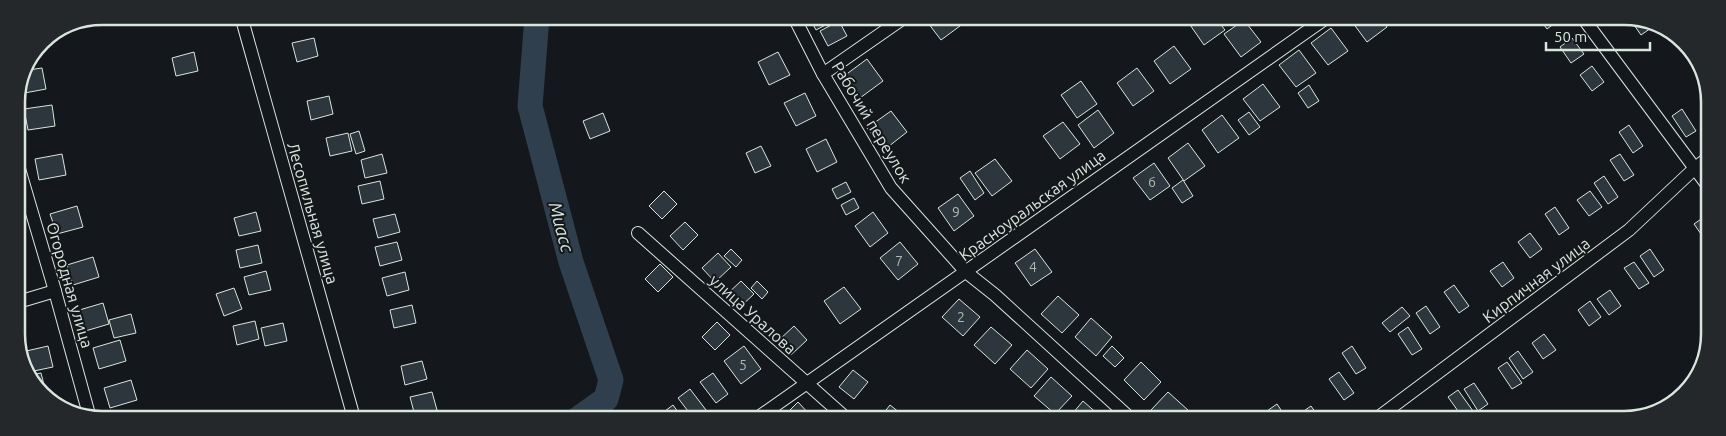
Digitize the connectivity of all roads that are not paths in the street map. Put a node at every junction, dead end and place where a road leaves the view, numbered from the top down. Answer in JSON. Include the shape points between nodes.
{"nodes":[{"id":1,"x":244,"y":25,"type":"edge"},
{"id":2,"x":798,"y":25,"type":"edge"},
{"id":3,"x":893,"y":25,"type":"edge"},
{"id":4,"x":1316,"y":25,"type":"edge"},
{"id":5,"x":1588,"y":25,"type":"edge"},
{"id":6,"x":823,"y":74,"type":"junction"},
{"id":7,"x":1701,"y":164,"type":"edge"},
{"id":8,"x":1694,"y":169,"type":"junction"},
{"id":9,"x":1701,"y":178,"type":"edge"},
{"id":10,"x":25,"y":189,"type":"edge"},
{"id":11,"x":638,"y":233,"type":"dead end"},
{"id":12,"x":966,"y":272,"type":"junction"},
{"id":13,"x":55,"y":291,"type":"junction"},
{"id":14,"x":25,"y":300,"type":"edge"},
{"id":15,"x":806,"y":382,"type":"junction"},
{"id":16,"x":88,"y":410,"type":"edge"},
{"id":17,"x":352,"y":411,"type":"edge"},
{"id":18,"x":767,"y":411,"type":"edge"},
{"id":19,"x":839,"y":411,"type":"edge"},
{"id":20,"x":1122,"y":411,"type":"edge"},
{"id":21,"x":1387,"y":411,"type":"edge"}],
"edges":[{"from":1,"to":17,"type":"street","name":"Лесопильная улица"},
{"from":2,"to":6,"type":"street","name":"Рабочий переулок"},
{"from":3,"to":6,"type":"street"},
{"from":4,"to":12,"type":"street","name":"Красноуральская улица"},
{"from":5,"to":8,"type":"street"},
{"from":6,"to":12,"type":"street","name":"Рабочий переулок","via":[[891,188]]},
{"from":7,"to":8,"type":"street","name":"Кирпичная улица"},
{"from":8,"to":9,"type":"street"},
{"from":8,"to":21,"type":"street","name":"Кирпичная улица","via":[[1629,230]]},
{"from":10,"to":13,"type":"street","name":"Огородная улица"},
{"from":11,"to":15,"type":"street","name":"улица Уралова"},
{"from":12,"to":15,"type":"street","name":"Красноуральская улица"},
{"from":12,"to":20,"type":"street","name":"Рабочий переулок"},
{"from":13,"to":14,"type":"street"},
{"from":13,"to":16,"type":"street","name":"Огородная улица"},
{"from":15,"to":18,"type":"street","name":"Красноуральская улица"},
{"from":15,"to":19,"type":"street","name":"улица Уралова"}]}
